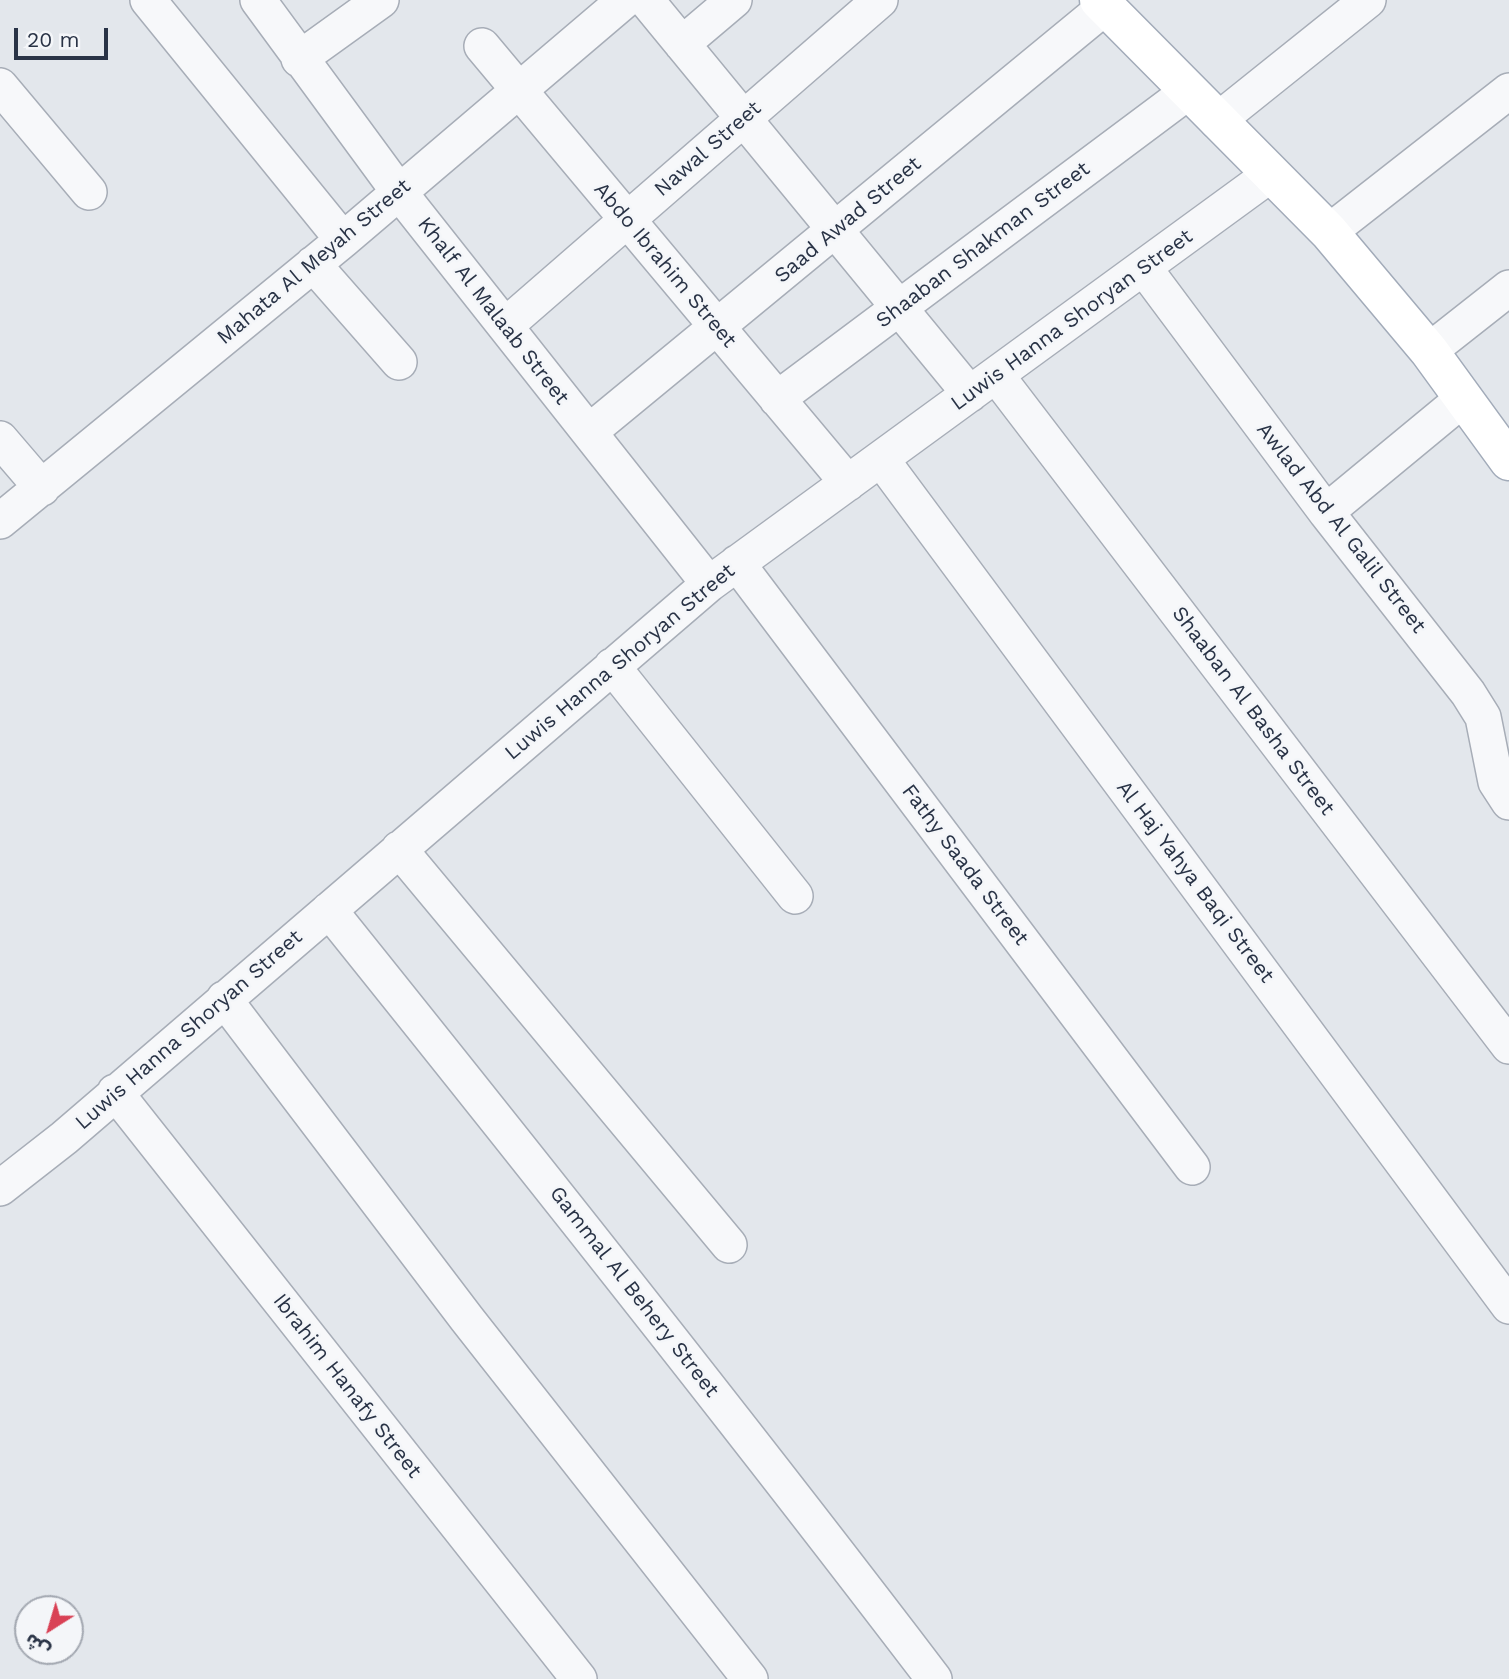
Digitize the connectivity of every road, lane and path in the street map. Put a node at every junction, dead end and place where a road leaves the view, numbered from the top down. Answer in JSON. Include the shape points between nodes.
{"nodes":[{"id":1,"x":148,"y":0,"type":"edge"},
{"id":2,"x":258,"y":0,"type":"edge"},
{"id":3,"x":381,"y":0,"type":"edge"},
{"id":4,"x":625,"y":0,"type":"edge"},
{"id":5,"x":646,"y":0,"type":"edge"},
{"id":6,"x":734,"y":0,"type":"edge"},
{"id":7,"x":880,"y":0,"type":"edge"},
{"id":8,"x":1368,"y":0,"type":"edge"},
{"id":9,"x":1102,"y":3,"type":"edge"},
{"id":10,"x":682,"y":44,"type":"junction"},
{"id":11,"x":481,"y":46,"type":"dead end"},
{"id":12,"x":299,"y":59,"type":"junction"},
{"id":13,"x":0,"y":86,"type":"edge"},
{"id":14,"x":518,"y":90,"type":"junction"},
{"id":15,"x":1189,"y":91,"type":"junction"},
{"id":16,"x":1509,"y":91,"type":"edge"},
{"id":17,"x":744,"y":118,"type":"junction"},
{"id":18,"x":1217,"y":121,"type":"junction"},
{"id":19,"x":1271,"y":174,"type":"junction"},
{"id":20,"x":89,"y":192,"type":"dead end"},
{"id":21,"x":399,"y":192,"type":"junction"},
{"id":22,"x":627,"y":220,"type":"junction"},
{"id":23,"x":835,"y":230,"type":"junction"},
{"id":24,"x":1329,"y":232,"type":"junction"},
{"id":25,"x":343,"y":240,"type":"junction"},
{"id":26,"x":313,"y":264,"type":"junction"},
{"id":27,"x":1144,"y":268,"type":"junction"},
{"id":28,"x":1509,"y":288,"type":"edge"},
{"id":29,"x":899,"y":308,"type":"junction"},
{"id":30,"x":505,"y":326,"type":"junction"},
{"id":31,"x":717,"y":328,"type":"junction"},
{"id":32,"x":1429,"y":351,"type":"junction"},
{"id":33,"x":399,"y":362,"type":"dead end"},
{"id":34,"x":983,"y":384,"type":"junction"},
{"id":35,"x":1464,"y":398,"type":"junction"},
{"id":36,"x":777,"y":399,"type":"junction"},
{"id":37,"x":589,"y":432,"type":"junction"},
{"id":38,"x":0,"y":439,"type":"edge"},
{"id":39,"x":881,"y":459,"type":"junction"},
{"id":40,"x":1509,"y":461,"type":"edge"},
{"id":41,"x":848,"y":483,"type":"junction"},
{"id":42,"x":42,"y":488,"type":"junction"},
{"id":43,"x":1326,"y":512,"type":"junction"},
{"id":44,"x":0,"y":521,"type":"edge"},
{"id":45,"x":737,"y":564,"type":"junction"},
{"id":46,"x":709,"y":584,"type":"junction"},
{"id":47,"x":612,"y":666,"type":"junction"},
{"id":48,"x":1501,"y":765,"type":"edge"},
{"id":49,"x":1509,"y":802,"type":"edge"},
{"id":50,"x":399,"y":849,"type":"junction"},
{"id":51,"x":795,"y":896,"type":"dead end"},
{"id":52,"x":329,"y":910,"type":"junction"},
{"id":53,"x":224,"y":999,"type":"junction"},
{"id":54,"x":1509,"y":1046,"type":"edge"},
{"id":55,"x":115,"y":1092,"type":"junction"},
{"id":56,"x":1192,"y":1167,"type":"dead end"},
{"id":57,"x":0,"y":1188,"type":"edge"},
{"id":58,"x":729,"y":1245,"type":"dead end"},
{"id":59,"x":1509,"y":1306,"type":"edge"},
{"id":60,"x":579,"y":1679,"type":"edge"},
{"id":61,"x":750,"y":1679,"type":"edge"},
{"id":62,"x":934,"y":1679,"type":"edge"}],
"edges":[{"from":1,"to":25,"type":"street"},
{"from":2,"to":12,"type":"street","name":"Khalf Al Malaab Street"},
{"from":3,"to":12,"type":"street"},
{"from":4,"to":14,"type":"street","name":"Mahata Al Meyah Street"},
{"from":5,"to":10,"type":"street","name":"Shaaban Al Basha Street"},
{"from":6,"to":10,"type":"street"},
{"from":7,"to":17,"type":"street","name":"Nawal Street"},
{"from":8,"to":18,"type":"street"},
{"from":9,"to":15,"type":"main road"},
{"from":9,"to":23,"type":"street","name":"Saad Awad Street"},
{"from":10,"to":17,"type":"street","name":"Shaaban Al Basha Street"},
{"from":11,"to":14,"type":"street","name":"Abdo Ibrahim Street"},
{"from":12,"to":21,"type":"street","name":"Khalf Al Malaab Street"},
{"from":13,"to":20,"type":"street"},
{"from":14,"to":21,"type":"street","name":"Mahata Al Meyah Street"},
{"from":14,"to":22,"type":"street","name":"Abdo Ibrahim Street"},
{"from":15,"to":18,"type":"main road"},
{"from":15,"to":29,"type":"street","name":"Shaaban Shakman Street"},
{"from":16,"to":24,"type":"street"},
{"from":17,"to":22,"type":"street","name":"Nawal Street"},
{"from":17,"to":23,"type":"street","name":"Shaaban Al Basha Street"},
{"from":18,"to":19,"type":"main road"},
{"from":19,"to":24,"type":"main road"},
{"from":19,"to":27,"type":"street","name":"Luwis Hanna Shoryan Street"},
{"from":21,"to":25,"type":"street","name":"Mahata Al Meyah Street"},
{"from":21,"to":30,"type":"street","name":"Khalf Al Malaab Street"},
{"from":22,"to":30,"type":"street","name":"Nawal Street"},
{"from":22,"to":31,"type":"street","name":"Abdo Ibrahim Street"},
{"from":23,"to":29,"type":"street","name":"Shaaban Al Basha Street"},
{"from":23,"to":31,"type":"street","name":"Saad Awad Street"},
{"from":24,"to":32,"type":"main road"},
{"from":25,"to":26,"type":"street","name":"Mahata Al Meyah Street"},
{"from":26,"to":33,"type":"street"},
{"from":26,"to":42,"type":"street","name":"Mahata Al Meyah Street"},
{"from":27,"to":34,"type":"street","name":"Luwis Hanna Shoryan Street"},
{"from":27,"to":43,"type":"street","name":"Awlad Abd Al Galil Street"},
{"from":28,"to":32,"type":"street"},
{"from":29,"to":34,"type":"street","name":"Shaaban Al Basha Street"},
{"from":29,"to":36,"type":"street","name":"Shaaban Shakman Street"},
{"from":30,"to":37,"type":"street","name":"Khalf Al Malaab Street"},
{"from":31,"to":36,"type":"street","name":"Abdo Ibrahim Street"},
{"from":31,"to":37,"type":"street","name":"Saad Awad Street"},
{"from":32,"to":35,"type":"main road"},
{"from":34,"to":39,"type":"street","name":"Luwis Hanna Shoryan Street"},
{"from":34,"to":54,"type":"street","name":"Shaaban Al Basha Street"},
{"from":35,"to":40,"type":"main road"},
{"from":35,"to":43,"type":"street"},
{"from":36,"to":41,"type":"street","name":"Abdo Ibrahim Street"},
{"from":37,"to":46,"type":"street","name":"Khalf Al Malaab Street"},
{"from":38,"to":42,"type":"street"},
{"from":39,"to":41,"type":"street","name":"Luwis Hanna Shoryan Street"},
{"from":39,"to":59,"type":"street","name":"Al Haj Yahya Baqi Street"},
{"from":41,"to":45,"type":"street","name":"Luwis Hanna Shoryan Street"},
{"from":42,"to":44,"type":"street","name":"Mahata Al Meyah Street"},
{"from":43,"to":48,"type":"street","name":"Awlad Abd Al Galil Street","via":[[1468,693],[1483,717]]},
{"from":45,"to":46,"type":"street","name":"Luwis Hanna Shoryan Street"},
{"from":45,"to":56,"type":"street","name":"Fathy Saada Street"},
{"from":46,"to":47,"type":"street","name":"Luwis Hanna Shoryan Street"},
{"from":47,"to":50,"type":"street","name":"Luwis Hanna Shoryan Street"},
{"from":47,"to":51,"type":"street"},
{"from":48,"to":49,"type":"street","name":"Awlad Abd Al Galil Street","via":[[1496,782]]},
{"from":50,"to":52,"type":"street","name":"Luwis Hanna Shoryan Street"},
{"from":50,"to":58,"type":"street"},
{"from":52,"to":53,"type":"street","name":"Luwis Hanna Shoryan Street"},
{"from":52,"to":62,"type":"street","name":"Gammal Al Behery Street","via":[[580,1223]]},
{"from":53,"to":55,"type":"street","name":"Luwis Hanna Shoryan Street"},
{"from":53,"to":61,"type":"street","via":[[467,1319]]},
{"from":55,"to":57,"type":"street","name":"Luwis Hanna Shoryan Street"},
{"from":55,"to":60,"type":"street","name":"Ibrahim Hanafy Street"}]}
